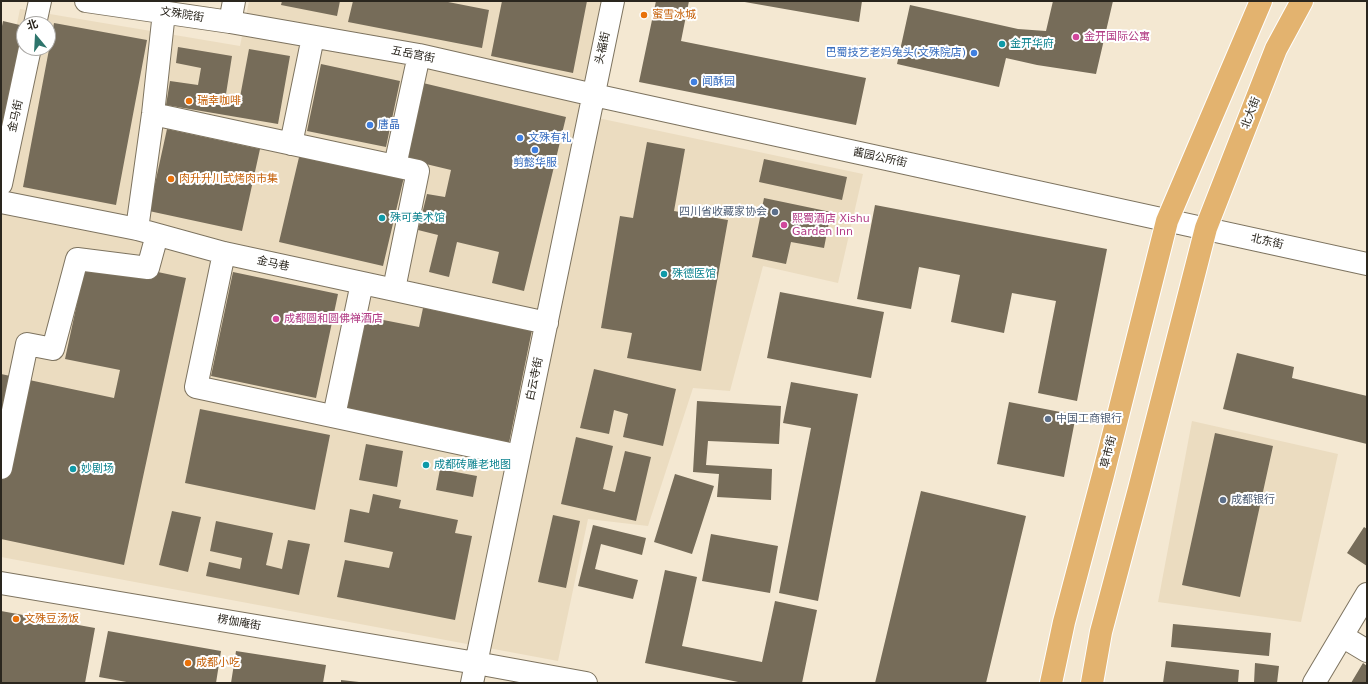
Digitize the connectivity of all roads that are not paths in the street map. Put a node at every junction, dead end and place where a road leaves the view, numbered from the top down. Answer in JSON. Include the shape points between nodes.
{"nodes":[{"id":1,"x":40,"y":1,"type":"edge"},
{"id":2,"x":86,"y":1,"type":"edge"},
{"id":3,"x":234,"y":1,"type":"edge"},
{"id":4,"x":613,"y":1,"type":"edge"},
{"id":5,"x":1261,"y":1,"type":"edge"},
{"id":6,"x":1302,"y":1,"type":"edge"},
{"id":7,"x":164,"y":12,"type":"junction"},
{"id":8,"x":37,"y":16,"type":"edge"},
{"id":9,"x":230,"y":22,"type":"junction"},
{"id":10,"x":313,"y":37,"type":"junction"},
{"id":11,"x":419,"y":55,"type":"junction"},
{"id":12,"x":28,"y":56,"type":"edge"},
{"id":13,"x":594,"y":95,"type":"junction"},
{"id":14,"x":153,"y":114,"type":"junction"},
{"id":15,"x":291,"y":144,"type":"junction"},
{"id":16,"x":395,"y":166,"type":"junction"},
{"id":17,"x":1,"y":184,"type":"edge"},
{"id":18,"x":1,"y":202,"type":"edge"},
{"id":19,"x":1167,"y":221,"type":"junction"},
{"id":20,"x":1206,"y":228,"type":"junction"},
{"id":21,"x":147,"y":232,"type":"junction"},
{"id":22,"x":224,"y":253,"type":"junction"},
{"id":23,"x":1367,"y":264,"type":"edge"},
{"id":24,"x":362,"y":282,"type":"junction"},
{"id":25,"x":394,"y":289,"type":"junction"},
{"id":26,"x":546,"y":323,"type":"junction"},
{"id":27,"x":334,"y":416,"type":"junction"},
{"id":28,"x":519,"y":456,"type":"junction"},
{"id":29,"x":1,"y":468,"type":"edge"},
{"id":30,"x":1,"y":583,"type":"edge"},
{"id":31,"x":1367,"y":594,"type":"edge"},
{"id":32,"x":1344,"y":632,"type":"junction"},
{"id":33,"x":1367,"y":651,"type":"edge"},
{"id":34,"x":474,"y":673,"type":"edge"},
{"id":35,"x":586,"y":683,"type":"edge"},
{"id":36,"x":1051,"y":683,"type":"edge"},
{"id":37,"x":1092,"y":683,"type":"edge"},
{"id":38,"x":1314,"y":683,"type":"edge"}],
"edges":[{"from":1,"to":8,"type":"street"},
{"from":2,"to":7,"type":"street","name":"文殊院街"},
{"from":3,"to":9,"type":"street"},
{"from":4,"to":13,"type":"street","name":"头福街"},
{"from":5,"to":19,"type":"main road"},
{"from":6,"to":20,"type":"main road","name":"北大街","via":[[1276,49]]},
{"from":7,"to":9,"type":"street","name":"文殊院街"},
{"from":7,"to":14,"type":"street"},
{"from":9,"to":10,"type":"street","name":"五岳宫街"},
{"from":10,"to":11,"type":"street","name":"五岳宫街"},
{"from":10,"to":15,"type":"street"},
{"from":11,"to":13,"type":"street","name":"五岳宫街"},
{"from":11,"to":16,"type":"street"},
{"from":12,"to":17,"type":"street","name":"金马街"},
{"from":13,"to":19,"type":"street","name":"酱园公所街"},
{"from":13,"to":26,"type":"street","name":"白云寺街"},
{"from":14,"to":15,"type":"street"},
{"from":14,"to":21,"type":"street"},
{"from":15,"to":16,"type":"street"},
{"from":16,"to":25,"type":"street","via":[[418,171]]},
{"from":18,"to":21,"type":"street","name":"金马巷"},
{"from":19,"to":20,"type":"street","name":"北东街"},
{"from":19,"to":36,"type":"main road","name":"草市街","via":[[1064,622]]},
{"from":20,"to":23,"type":"street","name":"北东街"},
{"from":20,"to":37,"type":"main road","via":[[1101,632]]},
{"from":21,"to":22,"type":"street","name":"金马巷"},
{"from":21,"to":29,"type":"street","via":[[148,268],[77,259],[53,349],[27,344]]},
{"from":22,"to":24,"type":"street","name":"金马巷"},
{"from":22,"to":27,"type":"street","via":[[196,387]]},
{"from":24,"to":25,"type":"street","name":"金马巷"},
{"from":24,"to":27,"type":"street"},
{"from":25,"to":26,"type":"street","name":"金马巷"},
{"from":26,"to":28,"type":"street","name":"白云寺街"},
{"from":27,"to":28,"type":"street"},
{"from":28,"to":34,"type":"street","name":"白云寺街"},
{"from":30,"to":34,"type":"street","name":"楞伽庵街"},
{"from":31,"to":32,"type":"street"},
{"from":32,"to":33,"type":"street"},
{"from":32,"to":38,"type":"street"},
{"from":34,"to":35,"type":"street","name":"楞伽庵街"}]}
